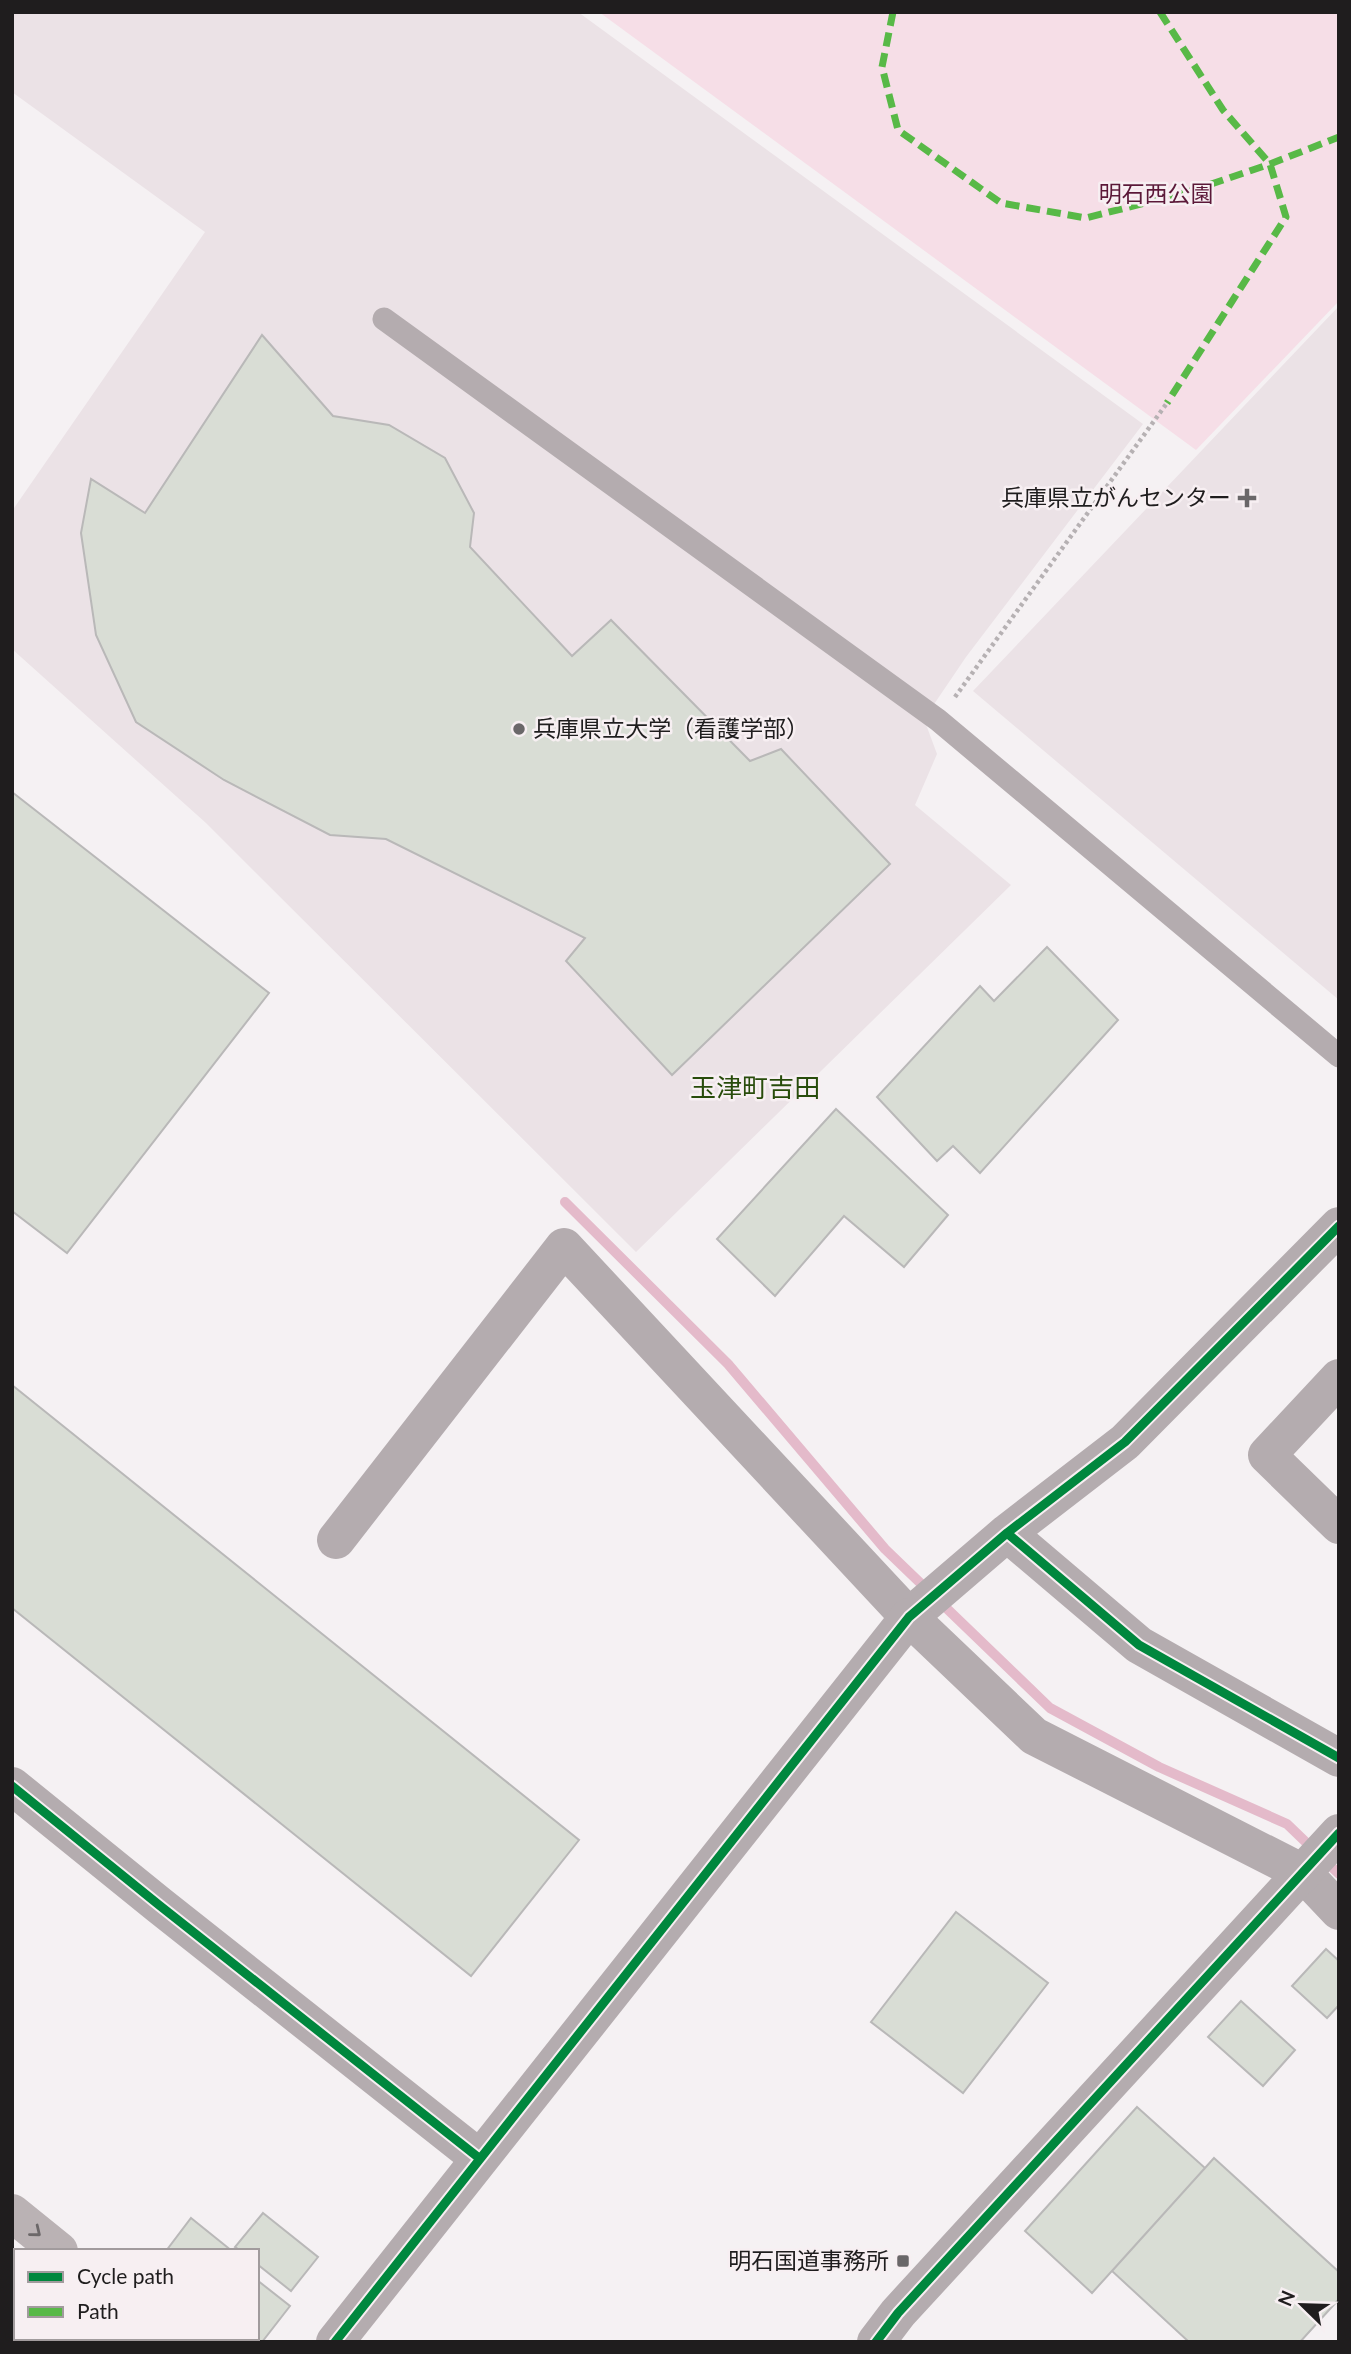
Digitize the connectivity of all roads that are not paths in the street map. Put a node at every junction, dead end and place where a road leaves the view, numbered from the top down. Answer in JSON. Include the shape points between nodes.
{"nodes":[{"id":1,"x":384,"y":319,"type":"dead end"},
{"id":2,"x":1339,"y":1056,"type":"edge"},
{"id":3,"x":1339,"y":1226,"type":"edge"},
{"id":4,"x":1339,"y":1378,"type":"edge"},
{"id":5,"x":1339,"y":1525,"type":"edge"},
{"id":6,"x":1007,"y":1533,"type":"junction"},
{"id":7,"x":336,"y":1540,"type":"dead end"},
{"id":8,"x":909,"y":1618,"type":"junction"},
{"id":9,"x":1339,"y":1758,"type":"edge"},
{"id":10,"x":12,"y":1786,"type":"edge"},
{"id":11,"x":1339,"y":1833,"type":"edge"},
{"id":12,"x":1303,"y":1873,"type":"junction"},
{"id":13,"x":1339,"y":1911,"type":"edge"},
{"id":14,"x":479,"y":2158,"type":"junction"},
{"id":15,"x":12,"y":2213,"type":"edge"},
{"id":16,"x":57,"y":2249,"type":"edge"},
{"id":17,"x":335,"y":2342,"type":"edge"},
{"id":18,"x":877,"y":2342,"type":"edge"}],
"edges":[{"from":1,"to":2,"type":"lane","via":[[938,720]]},
{"from":3,"to":6,"type":"street","via":[[1125,1442]]},
{"from":4,"to":5,"type":"street","via":[[1267,1455]]},
{"from":6,"to":8,"type":"street"},
{"from":6,"to":9,"type":"street","via":[[1139,1646]]},
{"from":7,"to":8,"type":"street","via":[[564,1247]]},
{"from":8,"to":12,"type":"street","via":[[1034,1736]]},
{"from":8,"to":14,"type":"street"},
{"from":10,"to":14,"type":"street"},
{"from":11,"to":12,"type":"street"},
{"from":12,"to":13,"type":"street"},
{"from":12,"to":18,"type":"street","via":[[907,2303]]},
{"from":14,"to":17,"type":"street"},
{"from":15,"to":16,"type":"highway","one_way":true}]}
